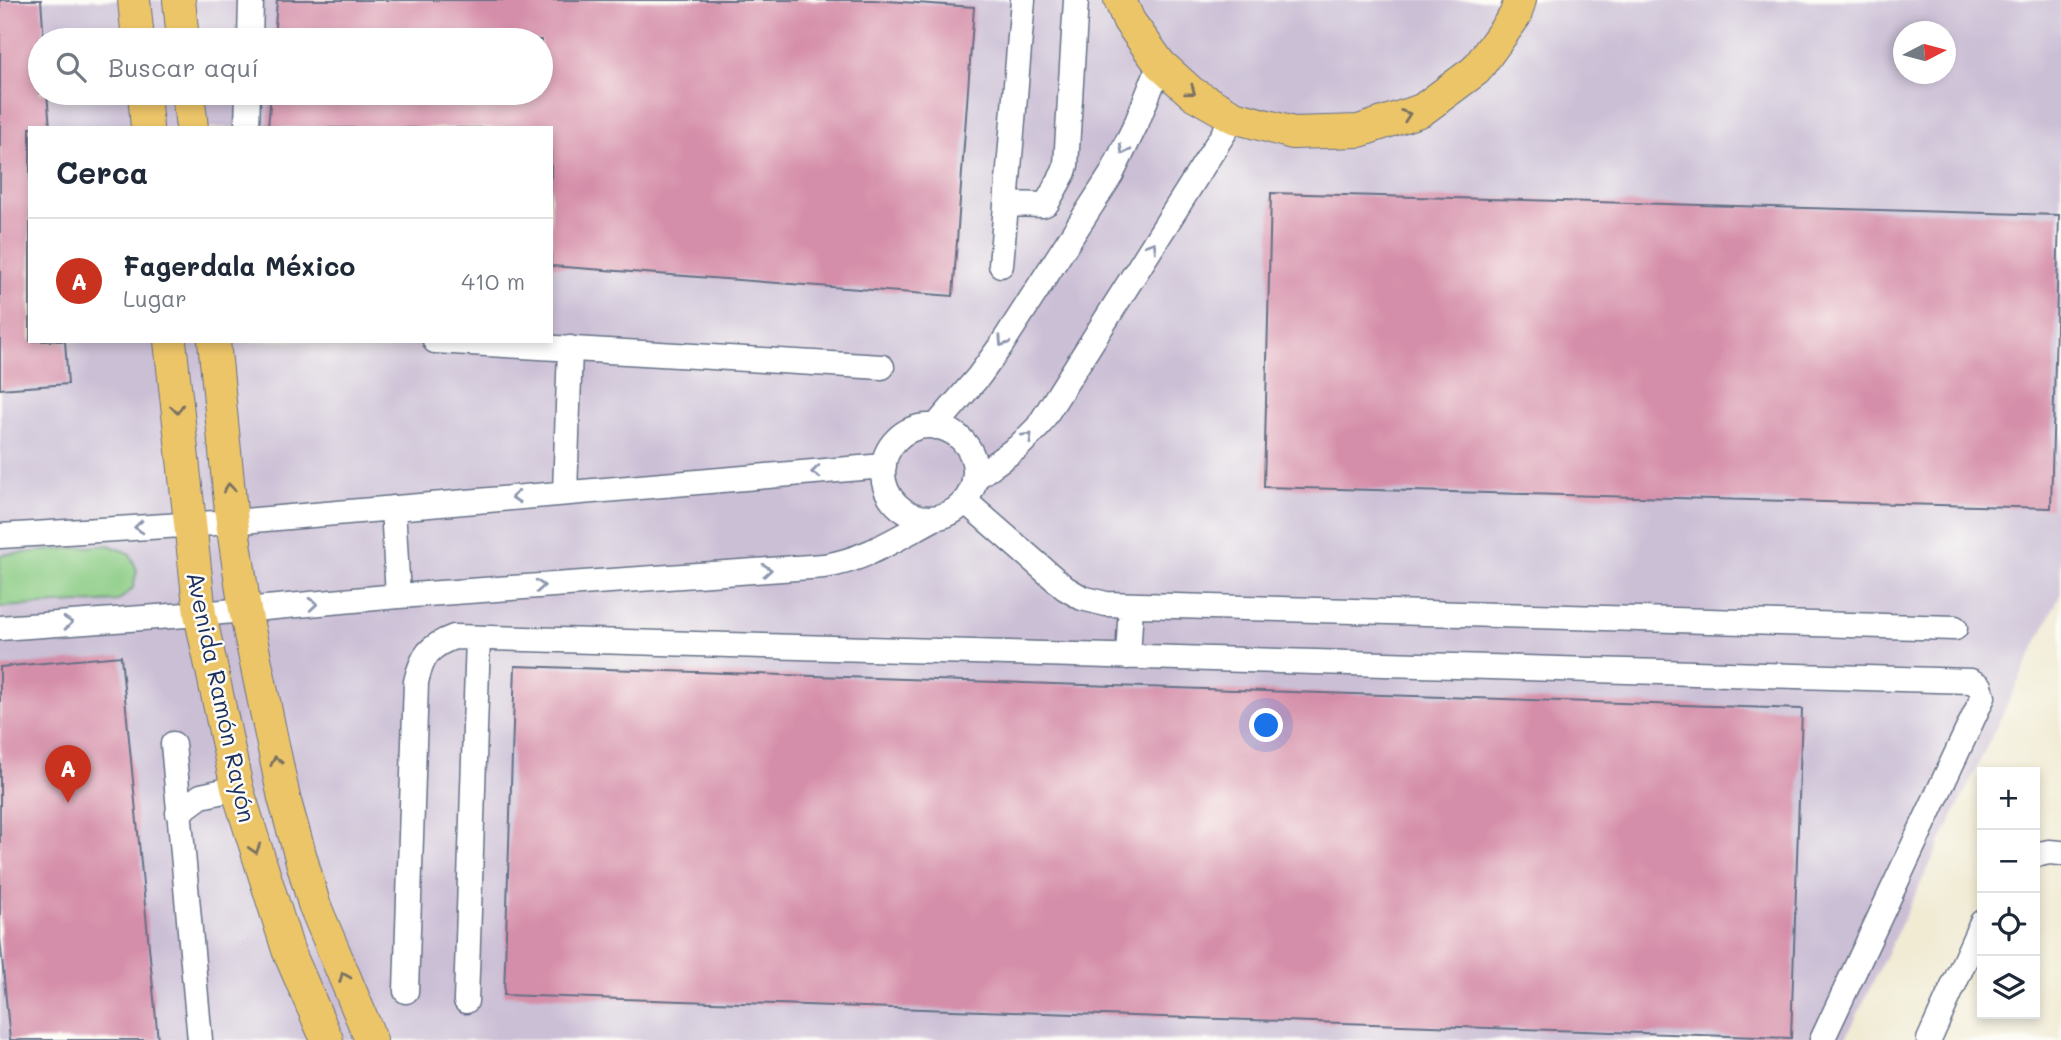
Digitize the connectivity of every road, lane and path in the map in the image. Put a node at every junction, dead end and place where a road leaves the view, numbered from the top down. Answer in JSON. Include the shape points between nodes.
{"nodes":[{"id":1,"x":134,"y":0,"type":"edge"},
{"id":2,"x":179,"y":0,"type":"edge"},
{"id":3,"x":251,"y":0,"type":"edge"},
{"id":4,"x":1023,"y":0,"type":"edge"},
{"id":5,"x":1076,"y":0,"type":"edge"},
{"id":6,"x":1120,"y":0,"type":"edge"},
{"id":7,"x":1520,"y":0,"type":"edge"},
{"id":8,"x":137,"y":28,"type":"edge"},
{"id":9,"x":182,"y":28,"type":"edge"},
{"id":10,"x":250,"y":28,"type":"edge"},
{"id":11,"x":1160,"y":64,"type":"junction"},
{"id":12,"x":145,"y":105,"type":"edge"},
{"id":13,"x":189,"y":105,"type":"edge"},
{"id":14,"x":248,"y":105,"type":"edge"},
{"id":15,"x":1234,"y":117,"type":"junction"},
{"id":16,"x":147,"y":126,"type":"edge"},
{"id":17,"x":192,"y":126,"type":"edge"},
{"id":18,"x":247,"y":126,"type":"edge"},
{"id":19,"x":1006,"y":204,"type":"junction"},
{"id":20,"x":1001,"y":264,"type":"dead end"},
{"id":21,"x":170,"y":343,"type":"edge"},
{"id":22,"x":214,"y":343,"type":"edge"},
{"id":23,"x":474,"y":343,"type":"edge"},
{"id":24,"x":570,"y":348,"type":"junction"},
{"id":25,"x":882,"y":367,"type":"dead end"},
{"id":26,"x":935,"y":427,"type":"junction"},
{"id":27,"x":884,"y":466,"type":"junction"},
{"id":28,"x":970,"y":490,"type":"junction"},
{"id":29,"x":565,"y":493,"type":"junction"},
{"id":30,"x":393,"y":508,"type":"junction"},
{"id":31,"x":935,"y":518,"type":"junction"},
{"id":32,"x":232,"y":522,"type":"junction"},
{"id":33,"x":189,"y":524,"type":"junction"},
{"id":34,"x":0,"y":536,"type":"edge"},
{"id":35,"x":398,"y":596,"type":"junction"},
{"id":36,"x":1131,"y":604,"type":"junction"},
{"id":37,"x":245,"y":610,"type":"junction"},
{"id":38,"x":200,"y":614,"type":"junction"},
{"id":39,"x":0,"y":628,"type":"edge"},
{"id":40,"x":1955,"y":628,"type":"dead end"},
{"id":41,"x":478,"y":638,"type":"junction"},
{"id":42,"x":1128,"y":657,"type":"junction"},
{"id":43,"x":173,"y":744,"type":"dead end"},
{"id":44,"x":237,"y":788,"type":"junction"},
{"id":45,"x":178,"y":813,"type":"junction"},
{"id":46,"x":2061,"y":853,"type":"edge"},
{"id":47,"x":2040,"y":854,"type":"edge"},
{"id":48,"x":1977,"y":933,"type":"edge"},
{"id":49,"x":406,"y":990,"type":"dead end"},
{"id":50,"x":466,"y":1002,"type":"dead end"},
{"id":51,"x":200,"y":1040,"type":"edge"},
{"id":52,"x":327,"y":1040,"type":"edge"},
{"id":53,"x":370,"y":1040,"type":"edge"},
{"id":54,"x":1822,"y":1040,"type":"edge"},
{"id":55,"x":1929,"y":1040,"type":"edge"}],
"edges":[{"from":1,"to":8,"type":"main road"},
{"from":2,"to":9,"type":"main road"},
{"from":3,"to":10,"type":"street"},
{"from":4,"to":19,"type":"street"},
{"from":5,"to":19,"type":"street","via":[[1064,172],[1047,203]]},
{"from":6,"to":11,"type":"main road"},
{"from":15,"to":7,"type":"main road","one_way":true,"via":[[1293,133],[1359,131],[1422,110],[1476,70],[1515,16]]},
{"from":11,"to":15,"type":"main road","one_way":true,"via":[[1192,93]]},
{"from":11,"to":26,"type":"street","one_way":true,"via":[[1111,175],[1002,344]]},
{"from":12,"to":16,"type":"main road"},
{"from":13,"to":17,"type":"main road"},
{"from":14,"to":18,"type":"street"},
{"from":28,"to":15,"type":"street","one_way":true,"via":[[1038,427]]},
{"from":19,"to":20,"type":"street"},
{"from":21,"to":33,"type":"main road","name":"Avenida Ramón Rayón","one_way":true},
{"from":32,"to":22,"type":"main road","name":"Avenida Ramón Rayón","one_way":true},
{"from":23,"to":24,"type":"street"},
{"from":24,"to":25,"type":"street"},
{"from":24,"to":29,"type":"street"},
{"from":26,"to":27,"type":"street","via":[[902,436],[893,444]]},
{"from":26,"to":28,"type":"street","via":[[966,445],[975,467]]},
{"from":27,"to":29,"type":"street","one_way":true},
{"from":27,"to":31,"type":"street","via":[[893,500],[911,515]]},
{"from":28,"to":31,"type":"street","via":[[957,509]]},
{"from":28,"to":36,"type":"street","via":[[1065,588],[1106,604]]},
{"from":29,"to":30,"type":"street","one_way":true},
{"from":30,"to":32,"type":"street"},
{"from":30,"to":35,"type":"street"},
{"from":35,"to":31,"type":"street","one_way":true,"via":[[842,564]]},
{"from":32,"to":33,"type":"street"},
{"from":32,"to":37,"type":"main road","name":"Avenida Ramón Rayón"},
{"from":33,"to":34,"type":"street","one_way":true},
{"from":33,"to":38,"type":"main road","name":"Avenida Ramón Rayón"},
{"from":37,"to":35,"type":"street","one_way":true},
{"from":36,"to":40,"type":"street"},
{"from":36,"to":42,"type":"street"},
{"from":37,"to":38,"type":"street"},
{"from":53,"to":37,"type":"main road","name":"Avenida Ramón Rayón","one_way":true,"via":[[314,904],[284,799]]},
{"from":39,"to":38,"type":"street","one_way":true},
{"from":38,"to":44,"type":"main road","name":"Avenida Ramón Rayón"},
{"from":41,"to":42,"type":"street"},
{"from":41,"to":49,"type":"street","via":[[454,637],[439,643],[420,663],[416,682]]},
{"from":41,"to":50,"type":"street"},
{"from":42,"to":54,"type":"street","via":[[1971,681],[1980,686],[1983,697]]},
{"from":43,"to":45,"type":"street"},
{"from":44,"to":45,"type":"street","via":[[201,796]]},
{"from":44,"to":52,"type":"main road","name":"Avenida Ramón Rayón","one_way":true,"via":[[288,950]]},
{"from":45,"to":51,"type":"street"},
{"from":46,"to":47,"type":"street"},
{"from":48,"to":55,"type":"street"}]}
